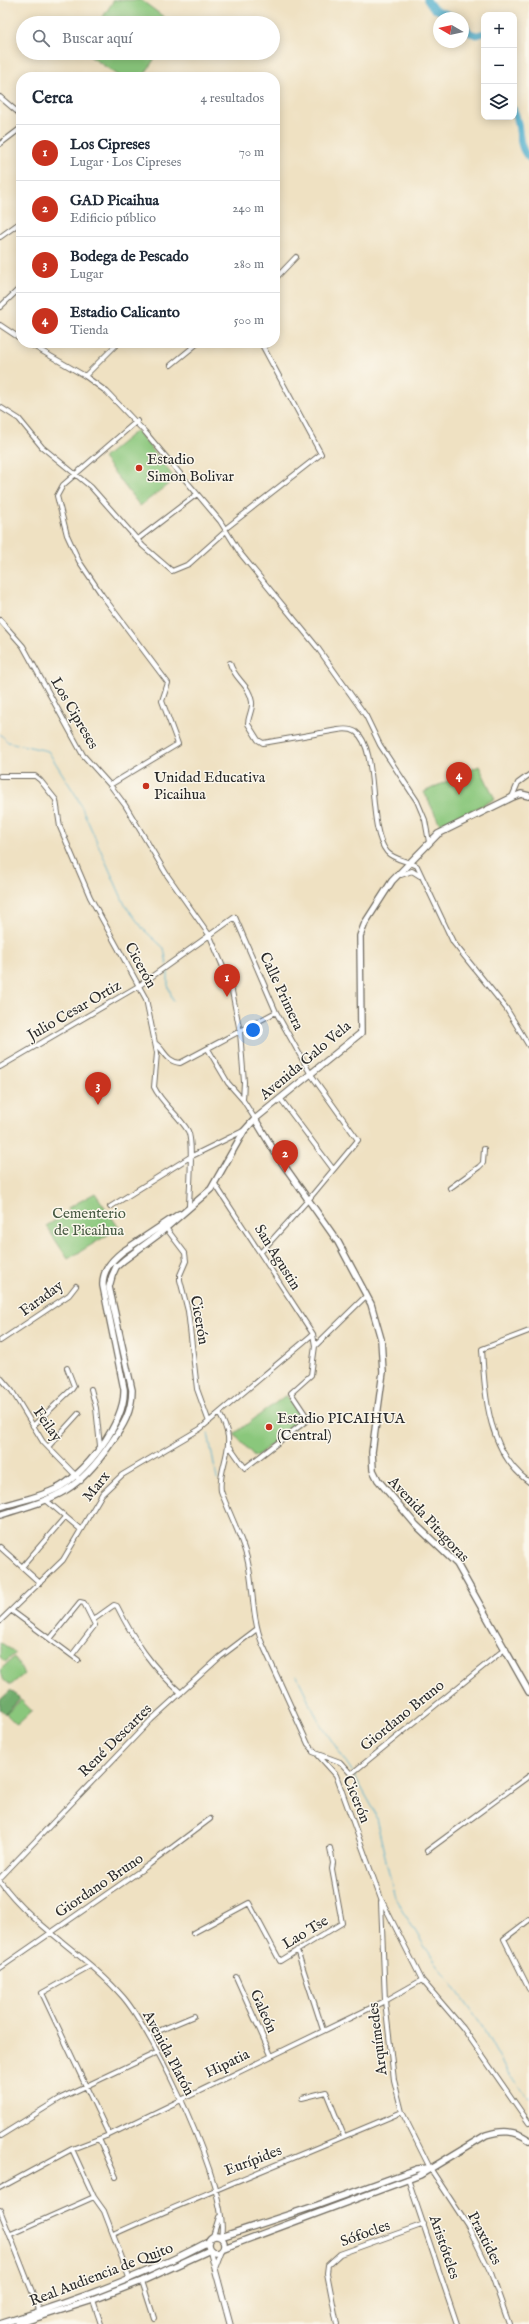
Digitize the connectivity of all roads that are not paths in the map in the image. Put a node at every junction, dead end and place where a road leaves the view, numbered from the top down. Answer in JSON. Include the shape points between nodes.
{"nodes":[{"id":1,"x":0,"y":97,"type":"edge"},
{"id":2,"x":16,"y":111,"type":"edge"},
{"id":3,"x":16,"y":132,"type":"edge"},
{"id":4,"x":0,"y":144,"type":"edge"},
{"id":5,"x":16,"y":226,"type":"edge"},
{"id":6,"x":0,"y":237,"type":"edge"},
{"id":7,"x":296,"y":257,"type":"dead end"},
{"id":8,"x":280,"y":273,"type":"edge"},
{"id":9,"x":16,"y":292,"type":"edge"},
{"id":10,"x":0,"y":307,"type":"edge"},
{"id":11,"x":0,"y":324,"type":"edge"},
{"id":12,"x":16,"y":335,"type":"edge"},
{"id":13,"x":37,"y":348,"type":"edge"},
{"id":14,"x":113,"y":348,"type":"edge"},
{"id":15,"x":192,"y":348,"type":"edge"},
{"id":16,"x":264,"y":348,"type":"edge"},
{"id":17,"x":171,"y":365,"type":"dead end"},
{"id":18,"x":85,"y":376,"type":"junction"},
{"id":19,"x":0,"y":406,"type":"edge"},
{"id":20,"x":136,"y":421,"type":"junction"},
{"id":21,"x":75,"y":473,"type":"junction"},
{"id":22,"x":197,"y":494,"type":"junction"},
{"id":23,"x":225,"y":530,"type":"junction"},
{"id":24,"x":138,"y":539,"type":"junction"},
{"id":25,"x":0,"y":620,"type":"edge"},
{"id":26,"x":230,"y":663,"type":"dead end"},
{"id":27,"x":529,"y":775,"type":"edge"},
{"id":28,"x":0,"y":776,"type":"edge"},
{"id":29,"x":110,"y":785,"type":"junction"},
{"id":30,"x":529,"y":796,"type":"edge"},
{"id":31,"x":512,"y":797,"type":"junction"},
{"id":32,"x":429,"y":842,"type":"junction"},
{"id":33,"x":408,"y":863,"type":"junction"},
{"id":34,"x":420,"y":876,"type":"junction"},
{"id":35,"x":392,"y":881,"type":"junction"},
{"id":36,"x":210,"y":936,"type":"junction"},
{"id":37,"x":140,"y":985,"type":"junction"},
{"id":38,"x":276,"y":1012,"type":"junction"},
{"id":39,"x":240,"y":1032,"type":"junction"},
{"id":40,"x":155,"y":1042,"type":"junction"},
{"id":41,"x":529,"y":1046,"type":"edge"},
{"id":42,"x":208,"y":1049,"type":"junction"},
{"id":43,"x":0,"y":1066,"type":"edge"},
{"id":44,"x":310,"y":1073,"type":"junction"},
{"id":45,"x":280,"y":1098,"type":"junction"},
{"id":46,"x":243,"y":1100,"type":"junction"},
{"id":47,"x":255,"y":1119,"type":"junction"},
{"id":48,"x":244,"y":1131,"type":"junction"},
{"id":49,"x":484,"y":1149,"type":"dead end"},
{"id":50,"x":190,"y":1157,"type":"junction"},
{"id":51,"x":332,"y":1169,"type":"junction"},
{"id":52,"x":215,"y":1184,"type":"junction"},
{"id":53,"x":450,"y":1188,"type":"dead end"},
{"id":54,"x":309,"y":1199,"type":"junction"},
{"id":55,"x":110,"y":1207,"type":"dead end"},
{"id":56,"x":187,"y":1210,"type":"junction"},
{"id":57,"x":166,"y":1228,"type":"junction"},
{"id":58,"x":261,"y":1252,"type":"junction"},
{"id":59,"x":76,"y":1286,"type":"dead end"},
{"id":60,"x":366,"y":1296,"type":"junction"},
{"id":61,"x":529,"y":1331,"type":"edge"},
{"id":62,"x":313,"y":1334,"type":"junction"},
{"id":63,"x":0,"y":1341,"type":"edge"},
{"id":64,"x":315,"y":1346,"type":"junction"},
{"id":65,"x":67,"y":1368,"type":"dead end"},
{"id":66,"x":0,"y":1377,"type":"edge"},
{"id":67,"x":91,"y":1389,"type":"dead end"},
{"id":68,"x":79,"y":1413,"type":"dead end"},
{"id":69,"x":219,"y":1413,"type":"junction"},
{"id":70,"x":209,"y":1422,"type":"junction"},
{"id":71,"x":33,"y":1426,"type":"junction"},
{"id":72,"x":228,"y":1444,"type":"junction"},
{"id":73,"x":100,"y":1446,"type":"junction"},
{"id":74,"x":48,"y":1447,"type":"junction"},
{"id":75,"x":75,"y":1476,"type":"junction"},
{"id":76,"x":81,"y":1481,"type":"junction"},
{"id":77,"x":529,"y":1482,"type":"edge"},
{"id":78,"x":47,"y":1501,"type":"junction"},
{"id":79,"x":0,"y":1507,"type":"edge"},
{"id":80,"x":0,"y":1515,"type":"edge"},
{"id":81,"x":65,"y":1517,"type":"junction"},
{"id":82,"x":80,"y":1529,"type":"junction"},
{"id":83,"x":0,"y":1548,"type":"edge"},
{"id":84,"x":22,"y":1567,"type":"junction"},
{"id":85,"x":40,"y":1583,"type":"junction"},
{"id":86,"x":12,"y":1611,"type":"junction"},
{"id":87,"x":93,"y":1620,"type":"junction"},
{"id":88,"x":0,"y":1621,"type":"edge"},
{"id":89,"x":257,"y":1629,"type":"junction"},
{"id":90,"x":50,"y":1639,"type":"junction"},
{"id":91,"x":506,"y":1648,"type":"junction"},
{"id":92,"x":72,"y":1655,"type":"junction"},
{"id":93,"x":78,"y":1660,"type":"dead end"},
{"id":94,"x":528,"y":1688,"type":"edge"},
{"id":95,"x":181,"y":1693,"type":"junction"},
{"id":96,"x":313,"y":1752,"type":"junction"},
{"id":97,"x":529,"y":1776,"type":"edge"},
{"id":98,"x":210,"y":1819,"type":"dead end"},
{"id":99,"x":330,"y":1848,"type":"dead end"},
{"id":100,"x":427,"y":1851,"type":"dead end"},
{"id":101,"x":0,"y":1878,"type":"edge"},
{"id":102,"x":0,"y":1881,"type":"edge"},
{"id":103,"x":381,"y":1899,"type":"junction"},
{"id":104,"x":529,"y":1920,"type":"edge"},
{"id":105,"x":50,"y":1932,"type":"junction"},
{"id":106,"x":193,"y":1933,"type":"dead end"},
{"id":107,"x":297,"y":1950,"type":"junction"},
{"id":108,"x":90,"y":1966,"type":"junction"},
{"id":109,"x":0,"y":1968,"type":"edge"},
{"id":110,"x":236,"y":1977,"type":"dead end"},
{"id":111,"x":422,"y":1980,"type":"junction"},
{"id":112,"x":529,"y":1989,"type":"edge"},
{"id":113,"x":385,"y":2000,"type":"junction"},
{"id":114,"x":194,"y":2016,"type":"dead end"},
{"id":115,"x":323,"y":2030,"type":"junction"},
{"id":116,"x":149,"y":2035,"type":"junction"},
{"id":117,"x":158,"y":2052,"type":"junction"},
{"id":118,"x":271,"y":2055,"type":"junction"},
{"id":119,"x":85,"y":2086,"type":"junction"},
{"id":120,"x":302,"y":2098,"type":"dead end"},
{"id":121,"x":181,"y":2100,"type":"junction"},
{"id":122,"x":402,"y":2112,"type":"junction"},
{"id":123,"x":529,"y":2123,"type":"edge"},
{"id":124,"x":0,"y":2136,"type":"edge"},
{"id":125,"x":109,"y":2136,"type":"junction"},
{"id":126,"x":344,"y":2136,"type":"junction"},
{"id":127,"x":99,"y":2139,"type":"junction"},
{"id":128,"x":529,"y":2140,"type":"edge"},
{"id":129,"x":72,"y":2149,"type":"junction"},
{"id":130,"x":430,"y":2168,"type":"junction"},
{"id":131,"x":116,"y":2177,"type":"dead end"},
{"id":132,"x":408,"y":2179,"type":"junction"},
{"id":133,"x":0,"y":2188,"type":"edge"},
{"id":134,"x":216,"y":2188,"type":"junction"},
{"id":135,"x":94,"y":2197,"type":"junction"},
{"id":136,"x":0,"y":2210,"type":"edge"},
{"id":137,"x":220,"y":2215,"type":"junction"},
{"id":138,"x":424,"y":2224,"type":"junction"},
{"id":139,"x":11,"y":2234,"type":"junction"},
{"id":140,"x":114,"y":2234,"type":"junction"},
{"id":141,"x":213,"y":2236,"type":"junction"},
{"id":142,"x":221,"y":2237,"type":"junction"},
{"id":143,"x":208,"y":2242,"type":"junction"},
{"id":144,"x":223,"y":2249,"type":"junction"},
{"id":145,"x":210,"y":2250,"type":"junction"},
{"id":146,"x":215,"y":2267,"type":"junction"},
{"id":147,"x":130,"y":2279,"type":"junction"},
{"id":148,"x":142,"y":2281,"type":"junction"},
{"id":149,"x":93,"y":2300,"type":"junction"},
{"id":150,"x":40,"y":2312,"type":"junction"},
{"id":151,"x":154,"y":2318,"type":"dead end"},
{"id":152,"x":0,"y":2324,"type":"edge"},
{"id":153,"x":17,"y":2324,"type":"edge"},
{"id":154,"x":101,"y":2324,"type":"edge"},
{"id":155,"x":230,"y":2324,"type":"edge"},
{"id":156,"x":337,"y":2324,"type":"edge"},
{"id":157,"x":457,"y":2324,"type":"edge"},
{"id":158,"x":509,"y":2324,"type":"edge"}],
"edges":[{"from":1,"to":2,"type":"street"},
{"from":3,"to":4,"type":"street"},
{"from":5,"to":6,"type":"street"},
{"from":7,"to":8,"type":"street"},
{"from":9,"to":10,"type":"street"},
{"from":11,"to":12,"type":"street"},
{"from":13,"to":18,"type":"street"},
{"from":14,"to":18,"type":"street"},
{"from":15,"to":17,"type":"street"},
{"from":16,"to":23,"type":"street","via":[[321,454]]},
{"from":18,"to":20,"type":"street","via":[[107,392]]},
{"from":19,"to":21,"type":"street","via":[[19,419],[42,447]]},
{"from":20,"to":21,"type":"street"},
{"from":20,"to":22,"type":"street"},
{"from":21,"to":24,"type":"street"},
{"from":21,"to":29,"type":"street","via":[[63,485],[57,496],[70,544],[102,595],[168,683],[162,701],[178,744]]},
{"from":22,"to":23,"type":"street"},
{"from":22,"to":24,"type":"street"},
{"from":23,"to":24,"type":"street","via":[[189,564],[172,571]]},
{"from":23,"to":32,"type":"street","via":[[240,553],[317,648],[366,716],[380,745],[417,801],[425,820]]},
{"from":25,"to":29,"type":"street","name":"Los Cipreses","via":[[23,646],[83,755]]},
{"from":26,"to":33,"type":"street","via":[[233,673],[247,687],[251,697],[252,708],[248,724],[258,740],[263,743],[338,730],[356,732],[364,744],[370,765],[380,840],[388,853]]},
{"from":27,"to":31,"type":"street","via":[[518,783]]},
{"from":28,"to":37,"type":"street","name":"Cicerón","via":[[35,776],[56,800],[60,827],[90,897]]},
{"from":29,"to":36,"type":"street","name":"Los Cipreses","via":[[166,875]]},
{"from":30,"to":31,"type":"main road","name":"Avenida Galo Vela","via":[[521,794]]},
{"from":31,"to":32,"type":"main road","name":"Avenida Galo Vela","via":[[438,834]]},
{"from":32,"to":33,"type":"main road","name":"Avenida Galo Vela"},
{"from":33,"to":34,"type":"street","via":[[417,866]]},
{"from":33,"to":35,"type":"main road","name":"Avenida Galo Vela"},
{"from":34,"to":35,"type":"street","via":[[412,871]]},
{"from":34,"to":41,"type":"street","via":[[453,942],[506,1008]]},
{"from":35,"to":44,"type":"main road","name":"Avenida Galo Vela","via":[[361,929],[361,1033]]},
{"from":36,"to":37,"type":"street","name":"Julio Cesar Ortiz"},
{"from":36,"to":38,"type":"street","name":"Calle Primera","via":[[235,917]]},
{"from":36,"to":39,"type":"street","name":"Los Cipreses","via":[[231,986]]},
{"from":37,"to":40,"type":"street","name":"Cicerón","via":[[146,999]]},
{"from":37,"to":43,"type":"street","name":"Julio Cesar Ortiz"},
{"from":38,"to":39,"type":"street"},
{"from":38,"to":44,"type":"street","name":"Calle Primera"},
{"from":39,"to":42,"type":"street"},
{"from":39,"to":46,"type":"street","name":"Los Cipreses","via":[[244,1074]]},
{"from":40,"to":42,"type":"street","via":[[172,1062],[180,1063]]},
{"from":40,"to":50,"type":"street","name":"Cicerón","via":[[157,1061],[154,1087],[188,1132],[192,1145]]},
{"from":42,"to":46,"type":"street","via":[[228,1083]]},
{"from":44,"to":45,"type":"main road","name":"Avenida Galo Vela"},
{"from":44,"to":51,"type":"street","name":"Calle Primera","via":[[358,1140]]},
{"from":45,"to":47,"type":"main road","name":"Avenida Galo Vela"},
{"from":45,"to":51,"type":"street"},
{"from":46,"to":47,"type":"street"},
{"from":47,"to":48,"type":"main road","name":"Avenida Galo Vela"},
{"from":47,"to":54,"type":"main road","name":"Avenida Pitagoras","via":[[276,1154]]},
{"from":48,"to":50,"type":"street"},
{"from":48,"to":52,"type":"main road","name":"Avenida Galo Vela"},
{"from":49,"to":53,"type":"street","via":[[483,1163]]},
{"from":50,"to":55,"type":"street"},
{"from":50,"to":56,"type":"street","name":"Cicerón"},
{"from":51,"to":54,"type":"street"},
{"from":52,"to":56,"type":"main road","name":"Avenida Galo Vela"},
{"from":52,"to":58,"type":"street","name":"San Agustin"},
{"from":54,"to":58,"type":"street"},
{"from":54,"to":60,"type":"main road","name":"Avenida Pitagoras","via":[[338,1242]]},
{"from":56,"to":57,"type":"main road","name":"Avenida Galo Vela"},
{"from":56,"to":73,"type":"main road","name":"Avenida Galo Vela","via":[[122,1252],[104,1275],[103,1286],[124,1394],[121,1414]]},
{"from":57,"to":70,"type":"street","name":"Cicerón","via":[[186,1253],[180,1280],[188,1311],[197,1389]]},
{"from":57,"to":76,"type":"main road","name":"Avenida Galo Vela","via":[[116,1267],[112,1276],[109,1287],[130,1383],[131,1407],[122,1427],[97,1464]]},
{"from":58,"to":62,"type":"street","name":"San Agustin"},
{"from":59,"to":63,"type":"street","name":"Faraday","via":[[69,1295]]},
{"from":60,"to":64,"type":"street"},
{"from":60,"to":91,"type":"main road","name":"Avenida Pitagoras","via":[[381,1339],[383,1372],[372,1452],[373,1470],[378,1480],[416,1525],[457,1564]]},
{"from":61,"to":77,"type":"street","via":[[482,1349],[484,1392],[500,1450],[516,1473]]},
{"from":62,"to":64,"type":"street","name":"San Agustin"},
{"from":62,"to":69,"type":"street","name":"Marx"},
{"from":64,"to":72,"type":"street","via":[[311,1375],[291,1391],[307,1417],[306,1421],[245,1468]]},
{"from":65,"to":71,"type":"street","via":[[74,1386],[72,1390]]},
{"from":66,"to":71,"type":"street","name":"Feilay","via":[[12,1391]]},
{"from":67,"to":73,"type":"street"},
{"from":68,"to":74,"type":"street"},
{"from":69,"to":70,"type":"street","name":"Marx"},
{"from":69,"to":72,"type":"street","name":"Cicerón"},
{"from":70,"to":82,"type":"street","name":"Marx","via":[[122,1475],[102,1494]]},
{"from":71,"to":74,"type":"street","name":"Feilay"},
{"from":72,"to":89,"type":"street","name":"Cicerón","via":[[220,1482],[221,1491],[247,1558]]},
{"from":73,"to":75,"type":"main road","name":"Avenida Galo Vela"},
{"from":74,"to":75,"type":"street","name":"Feilay"},
{"from":75,"to":76,"type":"street","name":"Feilay"},
{"from":75,"to":79,"type":"main road","name":"Avenida Galo Vela","via":[[56,1489]]},
{"from":76,"to":78,"type":"main road","name":"Avenida Galo Vela"},
{"from":78,"to":80,"type":"main road","name":"Avenida Galo Vela"},
{"from":78,"to":81,"type":"street"},
{"from":81,"to":82,"type":"street"},
{"from":81,"to":84,"type":"street"},
{"from":82,"to":85,"type":"street","name":"Marx","via":[[63,1560]]},
{"from":83,"to":84,"type":"street"},
{"from":84,"to":85,"type":"street"},
{"from":85,"to":86,"type":"street","name":"Marx"},
{"from":86,"to":88,"type":"street","name":"Marx"},
{"from":86,"to":90,"type":"street"},
{"from":87,"to":90,"type":"street","via":[[84,1603],[80,1602]]},
{"from":87,"to":92,"type":"street","via":[[95,1625]]},
{"from":87,"to":95,"type":"street","via":[[114,1605],[118,1606],[126,1624],[151,1663]]},
{"from":89,"to":95,"type":"street","name":"René Descartes","via":[[232,1647]]},
{"from":89,"to":96,"type":"street","name":"Cicerón"},
{"from":90,"to":92,"type":"street"},
{"from":91,"to":94,"type":"main road","name":"Avenida Pitagoras"},
{"from":91,"to":96,"type":"street","name":"Giordano Bruno","via":[[351,1774],[340,1762]]},
{"from":92,"to":93,"type":"street"},
{"from":95,"to":101,"type":"street","name":"René Descartes","via":[[121,1749]]},
{"from":96,"to":103,"type":"street","name":"Cicerón","via":[[336,1775]]},
{"from":97,"to":100,"type":"street"},
{"from":98,"to":105,"type":"street","name":"Giordano Bruno","via":[[150,1864]]},
{"from":99,"to":107,"type":"street","name":"Lao Tse","via":[[342,1923]]},
{"from":102,"to":105,"type":"street","name":"Avenida Platón","via":[[10,1895]]},
{"from":103,"to":111,"type":"street","name":"Cicerón"},
{"from":103,"to":113,"type":"street","name":"Arquímedes"},
{"from":104,"to":112,"type":"street","via":[[507,1935],[504,1941]]},
{"from":105,"to":108,"type":"street","name":"Avenida Platón"},
{"from":105,"to":109,"type":"street","name":"Giordano Bruno"},
{"from":106,"to":107,"type":"street","name":"Lao Tse","via":[[248,1903],[280,1960]]},
{"from":107,"to":115,"type":"street"},
{"from":108,"to":116,"type":"street","name":"Avenida Platón","via":[[123,1997]]},
{"from":108,"to":119,"type":"street","via":[[42,1993]]},
{"from":110,"to":118,"type":"street","name":"Galeón"},
{"from":111,"to":113,"type":"street","name":"Hipatia"},
{"from":111,"to":123,"type":"street","name":"Cicerón","via":[[463,2028]]},
{"from":113,"to":115,"type":"street","name":"Hipatia"},
{"from":113,"to":122,"type":"street","name":"Arquímedes","via":[[394,2080]]},
{"from":114,"to":116,"type":"street"},
{"from":115,"to":118,"type":"street","name":"Hipatia"},
{"from":116,"to":117,"type":"street","name":"Avenida Platón"},
{"from":117,"to":119,"type":"street"},
{"from":117,"to":121,"type":"street","name":"Avenida Platón"},
{"from":118,"to":121,"type":"street","name":"Hipatia"},
{"from":119,"to":124,"type":"street"},
{"from":119,"to":125,"type":"street"},
{"from":120,"to":126,"type":"street","via":[[326,2092]]},
{"from":121,"to":125,"type":"street","name":"Hipatia"},
{"from":121,"to":134,"type":"street","name":"Avenida Platón"},
{"from":122,"to":126,"type":"street","name":"Eurípides"},
{"from":122,"to":130,"type":"street","name":"Arquímedes"},
{"from":125,"to":127,"type":"street","name":"Hipatia"},
{"from":126,"to":134,"type":"street","name":"Eurípides"},
{"from":127,"to":129,"type":"street","name":"Hipatia"},
{"from":127,"to":131,"type":"street"},
{"from":128,"to":130,"type":"main road","via":[[509,2132],[492,2133],[477,2139]]},
{"from":129,"to":133,"type":"street","name":"Hipatia"},
{"from":129,"to":135,"type":"street"},
{"from":130,"to":132,"type":"main road"},
{"from":130,"to":142,"type":"main road","via":[[417,2169]]},
{"from":130,"to":158,"type":"street","name":"Praxtides","via":[[468,2226],[490,2273]]},
{"from":132,"to":138,"type":"street","name":"Aristóteles"},
{"from":132,"to":144,"type":"main road"},
{"from":134,"to":137,"type":"street","name":"Avenida Platón"},
{"from":134,"to":140,"type":"street","name":"Eurípides"},
{"from":135,"to":139,"type":"street"},
{"from":135,"to":140,"type":"street","via":[[104,2211]]},
{"from":136,"to":139,"type":"street"},
{"from":137,"to":141,"type":"street","name":"Avenida Platón"},
{"from":137,"to":142,"type":"street","name":"Avenida Platón"},
{"from":138,"to":156,"type":"street","name":"Sófocles","via":[[340,2254],[332,2260],[327,2273]]},
{"from":138,"to":157,"type":"street","name":"Aristóteles"},
{"from":139,"to":150,"type":"street"},
{"from":140,"to":147,"type":"street"},
{"from":141,"to":142,"type":"main road"},
{"from":141,"to":143,"type":"main road"},
{"from":142,"to":144,"type":"main road","via":[[225,2244]]},
{"from":143,"to":145,"type":"main road"},
{"from":143,"to":147,"type":"main road","name":"Real Audiencia de Quito"},
{"from":144,"to":145,"type":"main road","via":[[213,2252]]},
{"from":144,"to":146,"type":"street"},
{"from":145,"to":146,"type":"street"},
{"from":145,"to":148,"type":"main road","name":"Real Audiencia de Quito"},
{"from":146,"to":155,"type":"street"},
{"from":147,"to":150,"type":"main road","name":"Real Audiencia de Quito"},
{"from":148,"to":149,"type":"main road","name":"Real Audiencia de Quito"},
{"from":148,"to":151,"type":"street"},
{"from":149,"to":153,"type":"main road","name":"Real Audiencia de Quito"},
{"from":149,"to":154,"type":"street"},
{"from":150,"to":152,"type":"main road","name":"Real Audiencia de Quito"}]}
